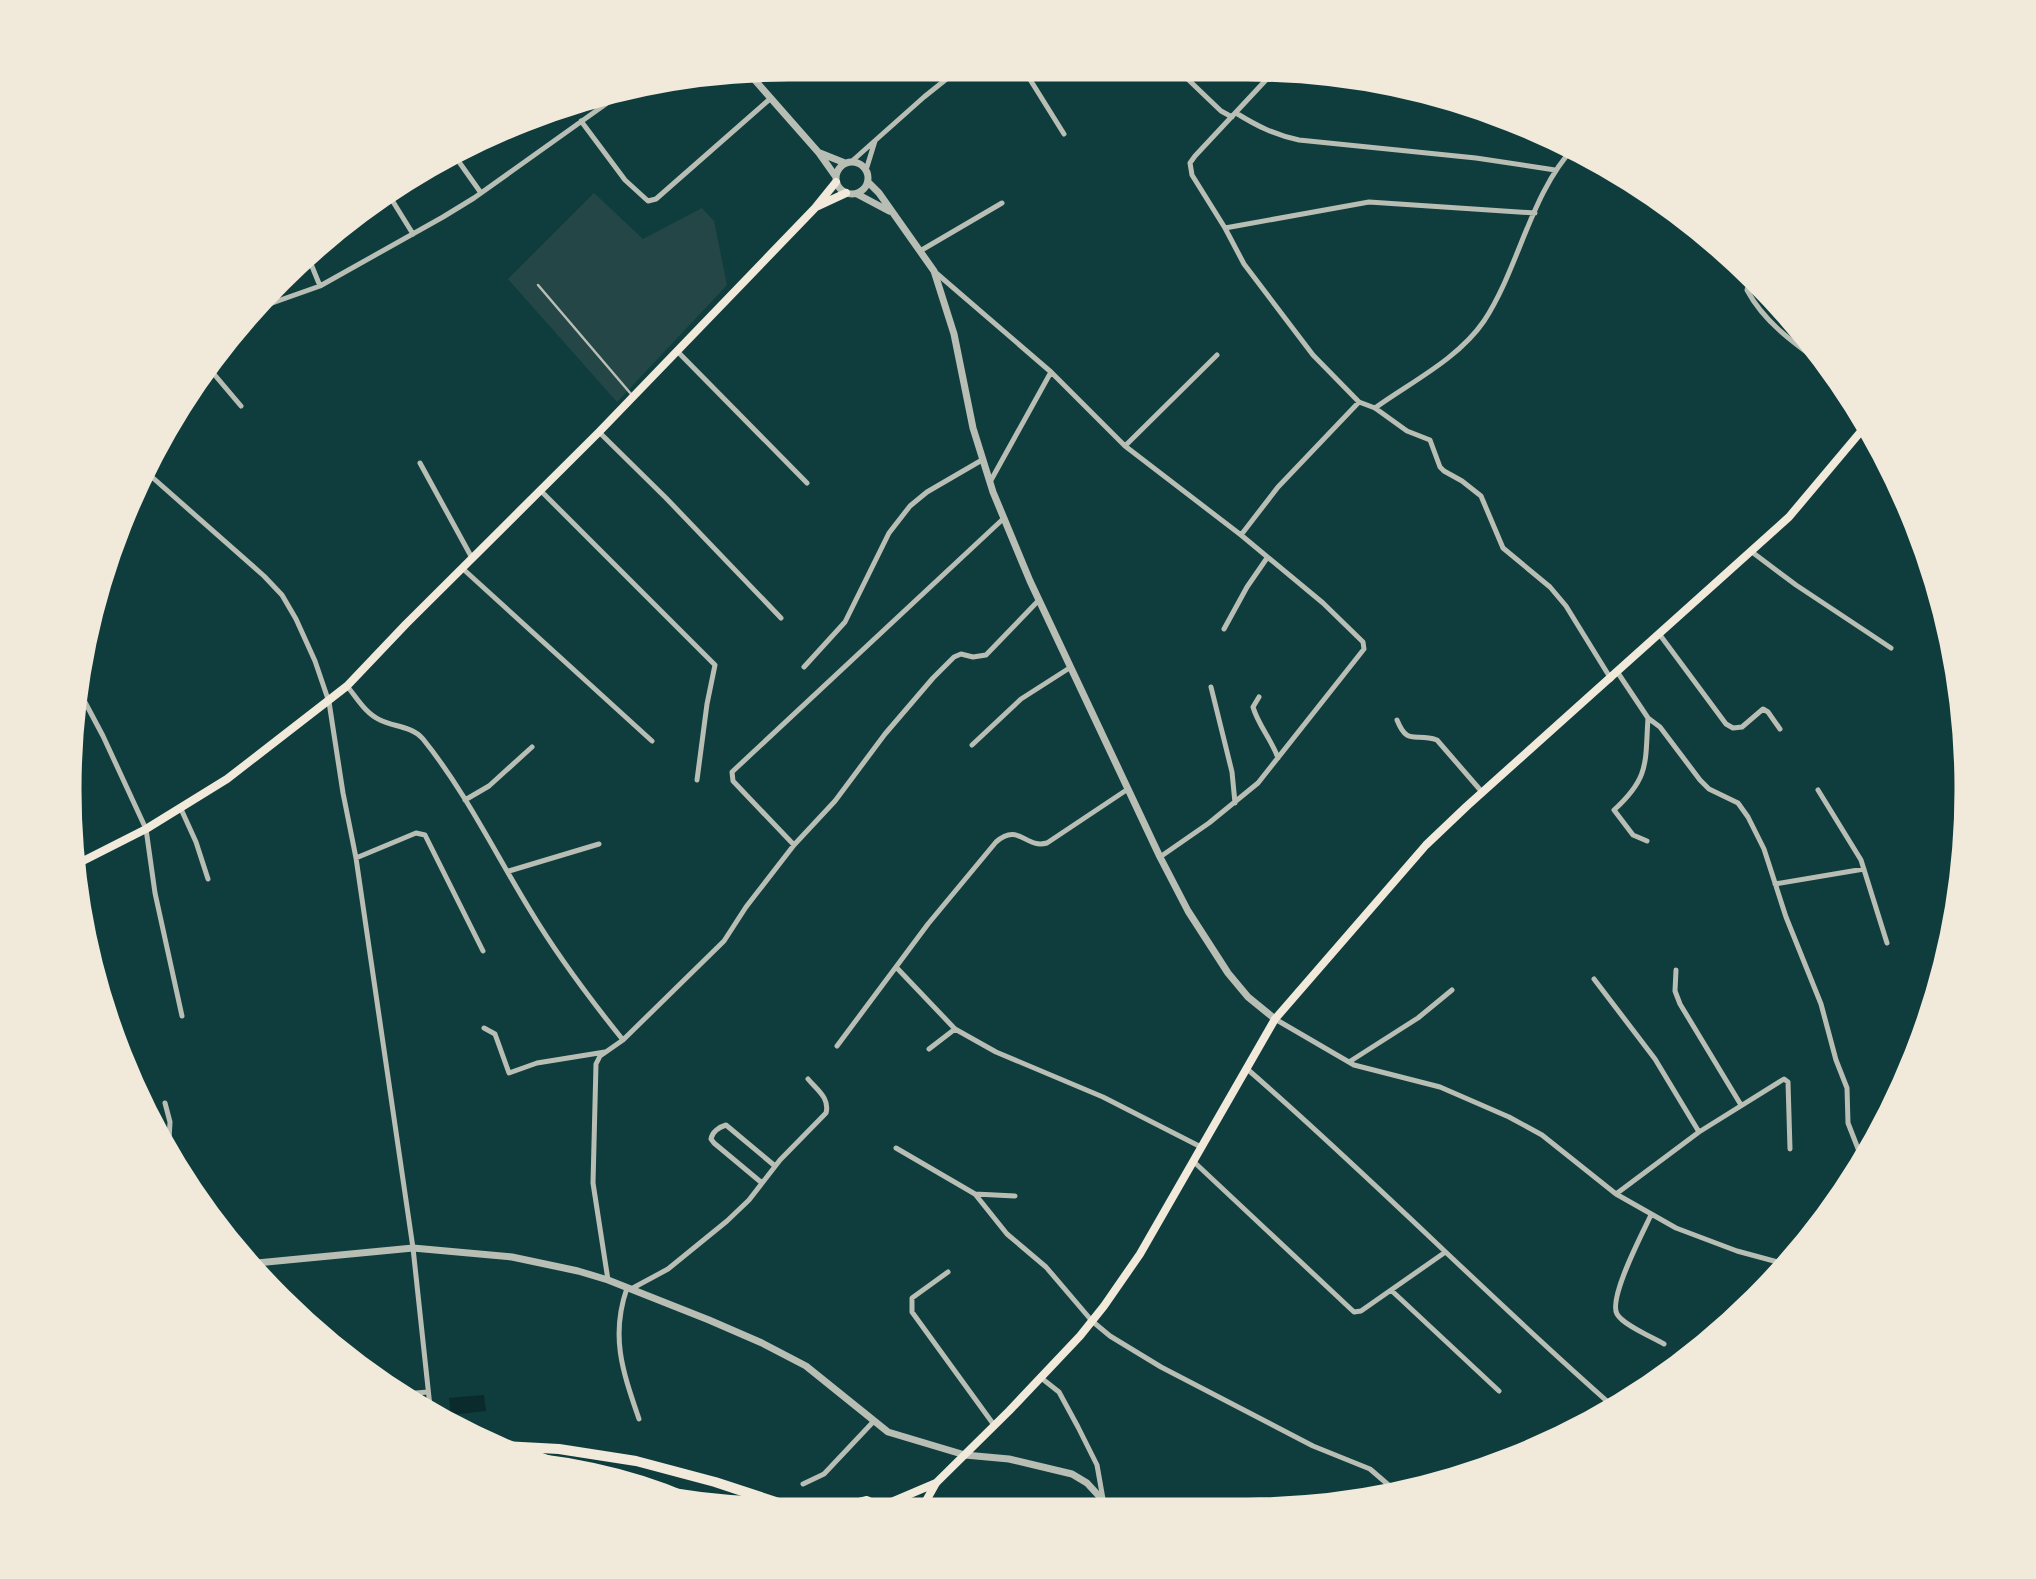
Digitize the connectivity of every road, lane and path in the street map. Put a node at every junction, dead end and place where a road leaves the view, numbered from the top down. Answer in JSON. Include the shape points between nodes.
{"nodes":[{"id":1,"x":949,"y":77,"type":"edge"},
{"id":2,"x":1028,"y":77,"type":"edge"},
{"id":3,"x":1185,"y":77,"type":"edge"},
{"id":4,"x":1268,"y":78,"type":"edge"},
{"id":5,"x":754,"y":79,"type":"edge"},
{"id":6,"x":771,"y":98,"type":"junction"},
{"id":7,"x":613,"y":99,"type":"edge"},
{"id":8,"x":610,"y":101,"type":"joint"},
{"id":9,"x":1234,"y":115,"type":"junction"},
{"id":10,"x":580,"y":121,"type":"junction"},
{"id":11,"x":1064,"y":134,"type":"dead end"},
{"id":12,"x":875,"y":141,"type":"junction"},
{"id":13,"x":819,"y":153,"type":"junction"},
{"id":14,"x":1569,"y":154,"type":"edge"},
{"id":15,"x":457,"y":159,"type":"edge"},
{"id":16,"x":848,"y":162,"type":"junction"},
{"id":17,"x":866,"y":170,"type":"junction"},
{"id":18,"x":1555,"y":170,"type":"junction"},
{"id":19,"x":836,"y":179,"type":"junction"},
{"id":20,"x":868,"y":182,"type":"junction"},
{"id":21,"x":481,"y":193,"type":"junction"},
{"id":22,"x":846,"y":193,"type":"junction"},
{"id":23,"x":857,"y":194,"type":"junction"},
{"id":24,"x":391,"y":199,"type":"edge"},
{"id":25,"x":1002,"y":203,"type":"dead end"},
{"id":26,"x":815,"y":208,"type":"junction"},
{"id":27,"x":890,"y":211,"type":"junction"},
{"id":28,"x":1535,"y":213,"type":"junction"},
{"id":29,"x":1225,"y":228,"type":"junction"},
{"id":30,"x":413,"y":234,"type":"junction"},
{"id":31,"x":920,"y":251,"type":"junction"},
{"id":32,"x":311,"y":263,"type":"edge"},
{"id":33,"x":933,"y":271,"type":"junction"},
{"id":34,"x":538,"y":285,"type":"dead end"},
{"id":35,"x":1749,"y":285,"type":"edge"},
{"id":36,"x":320,"y":286,"type":"junction"},
{"id":37,"x":269,"y":304,"type":"edge"},
{"id":38,"x":677,"y":351,"type":"junction"},
{"id":39,"x":1810,"y":354,"type":"edge"},
{"id":40,"x":1217,"y":355,"type":"dead end"},
{"id":41,"x":1051,"y":372,"type":"junction"},
{"id":42,"x":212,"y":373,"type":"edge"},
{"id":43,"x":633,"y":397,"type":"junction"},
{"id":44,"x":1359,"y":402,"type":"junction"},
{"id":45,"x":241,"y":406,"type":"dead end"},
{"id":46,"x":1375,"y":408,"type":"junction"},
{"id":47,"x":1862,"y":430,"type":"edge"},
{"id":48,"x":599,"y":432,"type":"junction"},
{"id":49,"x":1125,"y":446,"type":"junction"},
{"id":50,"x":982,"y":460,"type":"junction"},
{"id":51,"x":420,"y":463,"type":"dead end"},
{"id":52,"x":150,"y":475,"type":"edge"},
{"id":53,"x":807,"y":483,"type":"dead end"},
{"id":54,"x":990,"y":483,"type":"junction"},
{"id":55,"x":541,"y":491,"type":"junction"},
{"id":56,"x":1003,"y":519,"type":"junction"},
{"id":57,"x":1241,"y":535,"type":"junction"},
{"id":58,"x":1752,"y":552,"type":"junction"},
{"id":59,"x":472,"y":558,"type":"junction"},
{"id":60,"x":1267,"y":558,"type":"junction"},
{"id":61,"x":462,"y":568,"type":"junction"},
{"id":62,"x":1039,"y":600,"type":"junction"},
{"id":63,"x":781,"y":618,"type":"dead end"},
{"id":64,"x":1224,"y":629,"type":"dead end"},
{"id":65,"x":1660,"y":635,"type":"junction"},
{"id":66,"x":1891,"y":648,"type":"dead end"},
{"id":67,"x":804,"y":667,"type":"dead end"},
{"id":68,"x":1071,"y":667,"type":"junction"},
{"id":69,"x":1615,"y":676,"type":"junction"},
{"id":70,"x":347,"y":685,"type":"junction"},
{"id":71,"x":1211,"y":687,"type":"dead end"},
{"id":72,"x":1259,"y":697,"type":"dead end"},
{"id":73,"x":83,"y":698,"type":"edge"},
{"id":74,"x":329,"y":702,"type":"junction"},
{"id":75,"x":1648,"y":718,"type":"junction"},
{"id":76,"x":1397,"y":720,"type":"dead end"},
{"id":77,"x":1780,"y":729,"type":"dead end"},
{"id":78,"x":652,"y":741,"type":"dead end"},
{"id":79,"x":972,"y":746,"type":"dead end"},
{"id":80,"x":532,"y":747,"type":"dead end"},
{"id":81,"x":1278,"y":758,"type":"junction"},
{"id":82,"x":698,"y":780,"type":"dead end"},
{"id":83,"x":1128,"y":789,"type":"junction"},
{"id":84,"x":1818,"y":790,"type":"dead end"},
{"id":85,"x":1482,"y":792,"type":"junction"},
{"id":86,"x":465,"y":800,"type":"junction"},
{"id":87,"x":1235,"y":803,"type":"junction"},
{"id":88,"x":181,"y":809,"type":"junction"},
{"id":89,"x":146,"y":829,"type":"junction"},
{"id":90,"x":1647,"y":841,"type":"dead end"},
{"id":91,"x":599,"y":844,"type":"dead end"},
{"id":92,"x":794,"y":845,"type":"junction"},
{"id":93,"x":1160,"y":857,"type":"junction"},
{"id":94,"x":356,"y":859,"type":"junction"},
{"id":95,"x":81,"y":862,"type":"edge"},
{"id":96,"x":1864,"y":869,"type":"junction"},
{"id":97,"x":509,"y":872,"type":"junction"},
{"id":98,"x":208,"y":879,"type":"dead end"},
{"id":99,"x":1775,"y":884,"type":"junction"},
{"id":100,"x":1887,"y":943,"type":"dead end"},
{"id":101,"x":483,"y":951,"type":"dead end"},
{"id":102,"x":896,"y":967,"type":"junction"},
{"id":103,"x":1676,"y":970,"type":"dead end"},
{"id":104,"x":1594,"y":979,"type":"dead end"},
{"id":105,"x":1452,"y":990,"type":"dead end"},
{"id":106,"x":182,"y":1016,"type":"dead end"},
{"id":107,"x":1275,"y":1019,"type":"junction"},
{"id":108,"x":484,"y":1028,"type":"dead end"},
{"id":109,"x":954,"y":1029,"type":"junction"},
{"id":110,"x":623,"y":1040,"type":"junction"},
{"id":111,"x":837,"y":1046,"type":"dead end"},
{"id":112,"x":929,"y":1049,"type":"dead end"},
{"id":113,"x":605,"y":1052,"type":"junction"},
{"id":114,"x":1349,"y":1062,"type":"junction"},
{"id":115,"x":1246,"y":1068,"type":"junction"},
{"id":116,"x":808,"y":1079,"type":"dead end"},
{"id":117,"x":165,"y":1103,"type":"dead end"},
{"id":118,"x":1741,"y":1105,"type":"junction"},
{"id":119,"x":1699,"y":1132,"type":"junction"},
{"id":120,"x":169,"y":1140,"type":"edge"},
{"id":121,"x":1201,"y":1147,"type":"junction"},
{"id":122,"x":896,"y":1148,"type":"dead end"},
{"id":123,"x":1790,"y":1149,"type":"dead end"},
{"id":124,"x":1860,"y":1153,"type":"edge"},
{"id":125,"x":1193,"y":1161,"type":"junction"},
{"id":126,"x":775,"y":1166,"type":"junction"},
{"id":127,"x":762,"y":1183,"type":"junction"},
{"id":128,"x":975,"y":1194,"type":"junction"},
{"id":129,"x":1616,"y":1194,"type":"junction"},
{"id":130,"x":1015,"y":1196,"type":"dead end"},
{"id":131,"x":1651,"y":1215,"type":"junction"},
{"id":132,"x":413,"y":1248,"type":"junction"},
{"id":133,"x":1444,"y":1253,"type":"junction"},
{"id":134,"x":1779,"y":1262,"type":"edge"},
{"id":135,"x":258,"y":1263,"type":"edge"},
{"id":136,"x":948,"y":1272,"type":"dead end"},
{"id":137,"x":608,"y":1280,"type":"junction"},
{"id":138,"x":629,"y":1288,"type":"junction"},
{"id":139,"x":1391,"y":1291,"type":"junction"},
{"id":140,"x":1092,"y":1321,"type":"junction"},
{"id":141,"x":1664,"y":1344,"type":"dead end"},
{"id":142,"x":1040,"y":1377,"type":"junction"},
{"id":143,"x":1499,"y":1391,"type":"dead end"},
{"id":144,"x":428,"y":1392,"type":"junction"},
{"id":145,"x":412,"y":1393,"type":"edge"},
{"id":146,"x":1609,"y":1403,"type":"edge"},
{"id":147,"x":430,"y":1405,"type":"edge"},
{"id":148,"x":639,"y":1419,"type":"dead end"},
{"id":149,"x":873,"y":1422,"type":"junction"},
{"id":150,"x":995,"y":1424,"type":"junction"},
{"id":151,"x":512,"y":1446,"type":"edge"},
{"id":152,"x":965,"y":1455,"type":"junction"},
{"id":153,"x":556,"y":1462,"type":"edge"},
{"id":154,"x":936,"y":1483,"type":"junction"},
{"id":155,"x":803,"y":1484,"type":"dead end"},
{"id":156,"x":1389,"y":1486,"type":"edge"},
{"id":157,"x":676,"y":1492,"type":"edge"},
{"id":158,"x":1103,"y":1499,"type":"junction"},
{"id":159,"x":774,"y":1501,"type":"edge"},
{"id":160,"x":894,"y":1502,"type":"edge"},
{"id":161,"x":925,"y":1502,"type":"edge"},
{"id":162,"x":1105,"y":1502,"type":"edge"}],
"edges":[{"from":1,"to":12,"type":"street"},
{"from":2,"to":11,"type":"street"},
{"from":3,"to":9,"type":"street","via":[[1221,111]]},
{"from":4,"to":9,"type":"street"},
{"from":5,"to":6,"type":"street"},
{"from":6,"to":10,"type":"street","via":[[656,199],[648,201],[625,180]]},
{"from":6,"to":13,"type":"street"},
{"from":7,"to":8,"type":"street"},
{"from":8,"to":10,"type":"street"},
{"from":9,"to":18,"type":"street","via":[[1299,140]]},
{"from":9,"to":29,"type":"street","via":[[1195,156],[1190,168]]},
{"from":10,"to":21,"type":"street"},
{"from":12,"to":16,"type":"street"},
{"from":12,"to":17,"type":"street"},
{"from":13,"to":16,"type":"street"},
{"from":13,"to":19,"type":"street"},
{"from":14,"to":18,"type":"street"},
{"from":15,"to":21,"type":"street"},
{"from":16,"to":17,"type":"street"},
{"from":16,"to":19,"type":"street","via":[[840,166]]},
{"from":17,"to":20,"type":"street"},
{"from":18,"to":28,"type":"street"},
{"from":19,"to":22,"type":"street"},
{"from":19,"to":26,"type":"main road"},
{"from":20,"to":23,"type":"street"},
{"from":20,"to":27,"type":"street"},
{"from":21,"to":30,"type":"street"},
{"from":22,"to":23,"type":"street"},
{"from":22,"to":26,"type":"main road"},
{"from":23,"to":27,"type":"street"},
{"from":24,"to":30,"type":"street"},
{"from":25,"to":31,"type":"street"},
{"from":26,"to":38,"type":"main road"},
{"from":27,"to":31,"type":"street"},
{"from":28,"to":29,"type":"street","via":[[1369,202]]},
{"from":28,"to":46,"type":"street","via":[[1495,300],[1472,335]]},
{"from":29,"to":44,"type":"street","via":[[1244,264],[1298,336]]},
{"from":30,"to":36,"type":"street"},
{"from":31,"to":33,"type":"street"},
{"from":32,"to":36,"type":"street"},
{"from":33,"to":41,"type":"street"},
{"from":33,"to":50,"type":"street","via":[[954,334]]},
{"from":34,"to":43,"type":"lane"},
{"from":35,"to":39,"type":"street","via":[[1747,290],[1769,320]]},
{"from":36,"to":37,"type":"street"},
{"from":38,"to":43,"type":"main road"},
{"from":38,"to":53,"type":"street"},
{"from":40,"to":49,"type":"street"},
{"from":41,"to":49,"type":"street"},
{"from":41,"to":54,"type":"street"},
{"from":42,"to":45,"type":"street"},
{"from":43,"to":48,"type":"main road"},
{"from":44,"to":46,"type":"street"},
{"from":44,"to":57,"type":"street","via":[[1278,487]]},
{"from":46,"to":69,"type":"street","via":[[1407,431],[1430,440],[1440,467],[1481,496],[1503,548],[1550,587]]},
{"from":47,"to":58,"type":"main road","via":[[1789,517]]},
{"from":48,"to":55,"type":"main road"},
{"from":48,"to":63,"type":"street"},
{"from":49,"to":57,"type":"street"},
{"from":50,"to":54,"type":"street"},
{"from":50,"to":67,"type":"street","via":[[910,506],[889,533],[845,622]]},
{"from":51,"to":59,"type":"street"},
{"from":52,"to":74,"type":"street","via":[[282,595],[315,661]]},
{"from":54,"to":56,"type":"street"},
{"from":55,"to":59,"type":"main road"},
{"from":55,"to":82,"type":"street","via":[[715,665]]},
{"from":56,"to":62,"type":"street"},
{"from":56,"to":92,"type":"street","via":[[732,772],[733,781]]},
{"from":57,"to":60,"type":"street"},
{"from":58,"to":65,"type":"main road"},
{"from":58,"to":66,"type":"street"},
{"from":59,"to":61,"type":"main road"},
{"from":60,"to":64,"type":"street"},
{"from":60,"to":81,"type":"street","via":[[1324,603],[1365,646]]},
{"from":61,"to":70,"type":"main road"},
{"from":61,"to":78,"type":"street"},
{"from":62,"to":68,"type":"street"},
{"from":62,"to":92,"type":"street","via":[[986,655],[954,657],[933,678]]},
{"from":65,"to":69,"type":"main road"},
{"from":65,"to":77,"type":"street","via":[[1727,724],[1742,726],[1763,709]]},
{"from":68,"to":79,"type":"street","via":[[1021,699]]},
{"from":68,"to":83,"type":"street"},
{"from":69,"to":75,"type":"street"},
{"from":69,"to":85,"type":"main road"},
{"from":70,"to":74,"type":"main road"},
{"from":70,"to":86,"type":"street","via":[[373,716],[420,736]]},
{"from":71,"to":87,"type":"street"},
{"from":72,"to":81,"type":"street","via":[[1253,707],[1255,714]]},
{"from":73,"to":89,"type":"street"},
{"from":74,"to":88,"type":"main road"},
{"from":74,"to":94,"type":"street"},
{"from":75,"to":90,"type":"street","via":[[1644,770],[1634,792],[1614,810],[1633,835]]},
{"from":75,"to":99,"type":"street","via":[[1709,789],[1738,803],[1764,849]]},
{"from":76,"to":85,"type":"street","via":[[1407,736],[1437,740]]},
{"from":80,"to":86,"type":"street","via":[[489,786]]},
{"from":81,"to":87,"type":"street"},
{"from":83,"to":93,"type":"street"},
{"from":83,"to":102,"type":"street","via":[[1047,843],[1037,845],[1015,833],[1002,837]]},
{"from":84,"to":96,"type":"street"},
{"from":85,"to":107,"type":"main road","via":[[1426,845]]},
{"from":86,"to":97,"type":"street"},
{"from":87,"to":93,"type":"street"},
{"from":88,"to":89,"type":"main road"},
{"from":88,"to":98,"type":"street"},
{"from":89,"to":95,"type":"main road"},
{"from":89,"to":106,"type":"street"},
{"from":91,"to":97,"type":"street"},
{"from":92,"to":110,"type":"street","via":[[724,941]]},
{"from":93,"to":107,"type":"street","via":[[1228,973]]},
{"from":94,"to":101,"type":"street","via":[[416,833],[425,835]]},
{"from":94,"to":132,"type":"street"},
{"from":96,"to":99,"type":"street"},
{"from":96,"to":100,"type":"street"},
{"from":97,"to":110,"type":"street","via":[[544,931]]},
{"from":99,"to":124,"type":"street","via":[[1821,1004],[1847,1088],[1848,1124]]},
{"from":102,"to":109,"type":"street"},
{"from":102,"to":111,"type":"street"},
{"from":103,"to":118,"type":"street","via":[[1675,991],[1680,1003]]},
{"from":104,"to":119,"type":"street","via":[[1647,1048]]},
{"from":105,"to":114,"type":"street"},
{"from":107,"to":114,"type":"street"},
{"from":107,"to":115,"type":"main road"},
{"from":108,"to":113,"type":"street","via":[[495,1034],[509,1073],[537,1063]]},
{"from":109,"to":112,"type":"street"},
{"from":109,"to":121,"type":"street"},
{"from":110,"to":113,"type":"street"},
{"from":113,"to":137,"type":"street","via":[[596,1064],[593,1183]]},
{"from":114,"to":129,"type":"street","via":[[1440,1087],[1509,1117],[1542,1135]]},
{"from":115,"to":121,"type":"main road"},
{"from":115,"to":133,"type":"street","via":[[1367,1176]]},
{"from":116,"to":126,"type":"street","via":[[825,1098],[826,1113]]},
{"from":117,"to":120,"type":"street"},
{"from":118,"to":119,"type":"street"},
{"from":118,"to":123,"type":"street","via":[[1786,1080]]},
{"from":119,"to":129,"type":"street"},
{"from":121,"to":125,"type":"main road"},
{"from":122,"to":128,"type":"street"},
{"from":125,"to":139,"type":"street","via":[[1353,1312]]},
{"from":125,"to":140,"type":"main road","via":[[1140,1254]]},
{"from":126,"to":127,"type":"street"},
{"from":126,"to":127,"type":"street","via":[[726,1125],[711,1136]]},
{"from":127,"to":138,"type":"street","via":[[709,1237],[668,1269]]},
{"from":128,"to":130,"type":"street"},
{"from":128,"to":140,"type":"street","via":[[1007,1234],[1046,1267]]},
{"from":129,"to":131,"type":"street"},
{"from":131,"to":134,"type":"street","via":[[1676,1228]]},
{"from":131,"to":141,"type":"street","via":[[1615,1308],[1624,1321]]},
{"from":132,"to":135,"type":"street"},
{"from":132,"to":137,"type":"street","via":[[543,1262]]},
{"from":132,"to":144,"type":"street"},
{"from":133,"to":139,"type":"street"},
{"from":133,"to":146,"type":"street"},
{"from":136,"to":150,"type":"street","via":[[912,1298],[912,1312]]},
{"from":137,"to":138,"type":"street"},
{"from":138,"to":148,"type":"street","via":[[620,1308],[619,1354]]},
{"from":138,"to":149,"type":"street","via":[[806,1366]]},
{"from":139,"to":143,"type":"street"},
{"from":140,"to":142,"type":"main road"},
{"from":140,"to":156,"type":"street","via":[[1152,1362],[1313,1446],[1370,1469]]},
{"from":142,"to":150,"type":"main road"},
{"from":142,"to":158,"type":"street","via":[[1059,1392],[1079,1427],[1097,1465]]},
{"from":144,"to":145,"type":"street"},
{"from":144,"to":147,"type":"street"},
{"from":149,"to":152,"type":"street","via":[[897,1436]]},
{"from":149,"to":155,"type":"street","via":[[824,1474]]},
{"from":150,"to":152,"type":"main road"},
{"from":151,"to":159,"type":"highway","via":[[636,1461]]},
{"from":152,"to":154,"type":"main road"},
{"from":152,"to":158,"type":"street","via":[[1009,1459],[1072,1474]]},
{"from":153,"to":157,"type":"highway"},
{"from":154,"to":160,"type":"main road"},
{"from":154,"to":161,"type":"main road"},
{"from":158,"to":162,"type":"street"}]}
